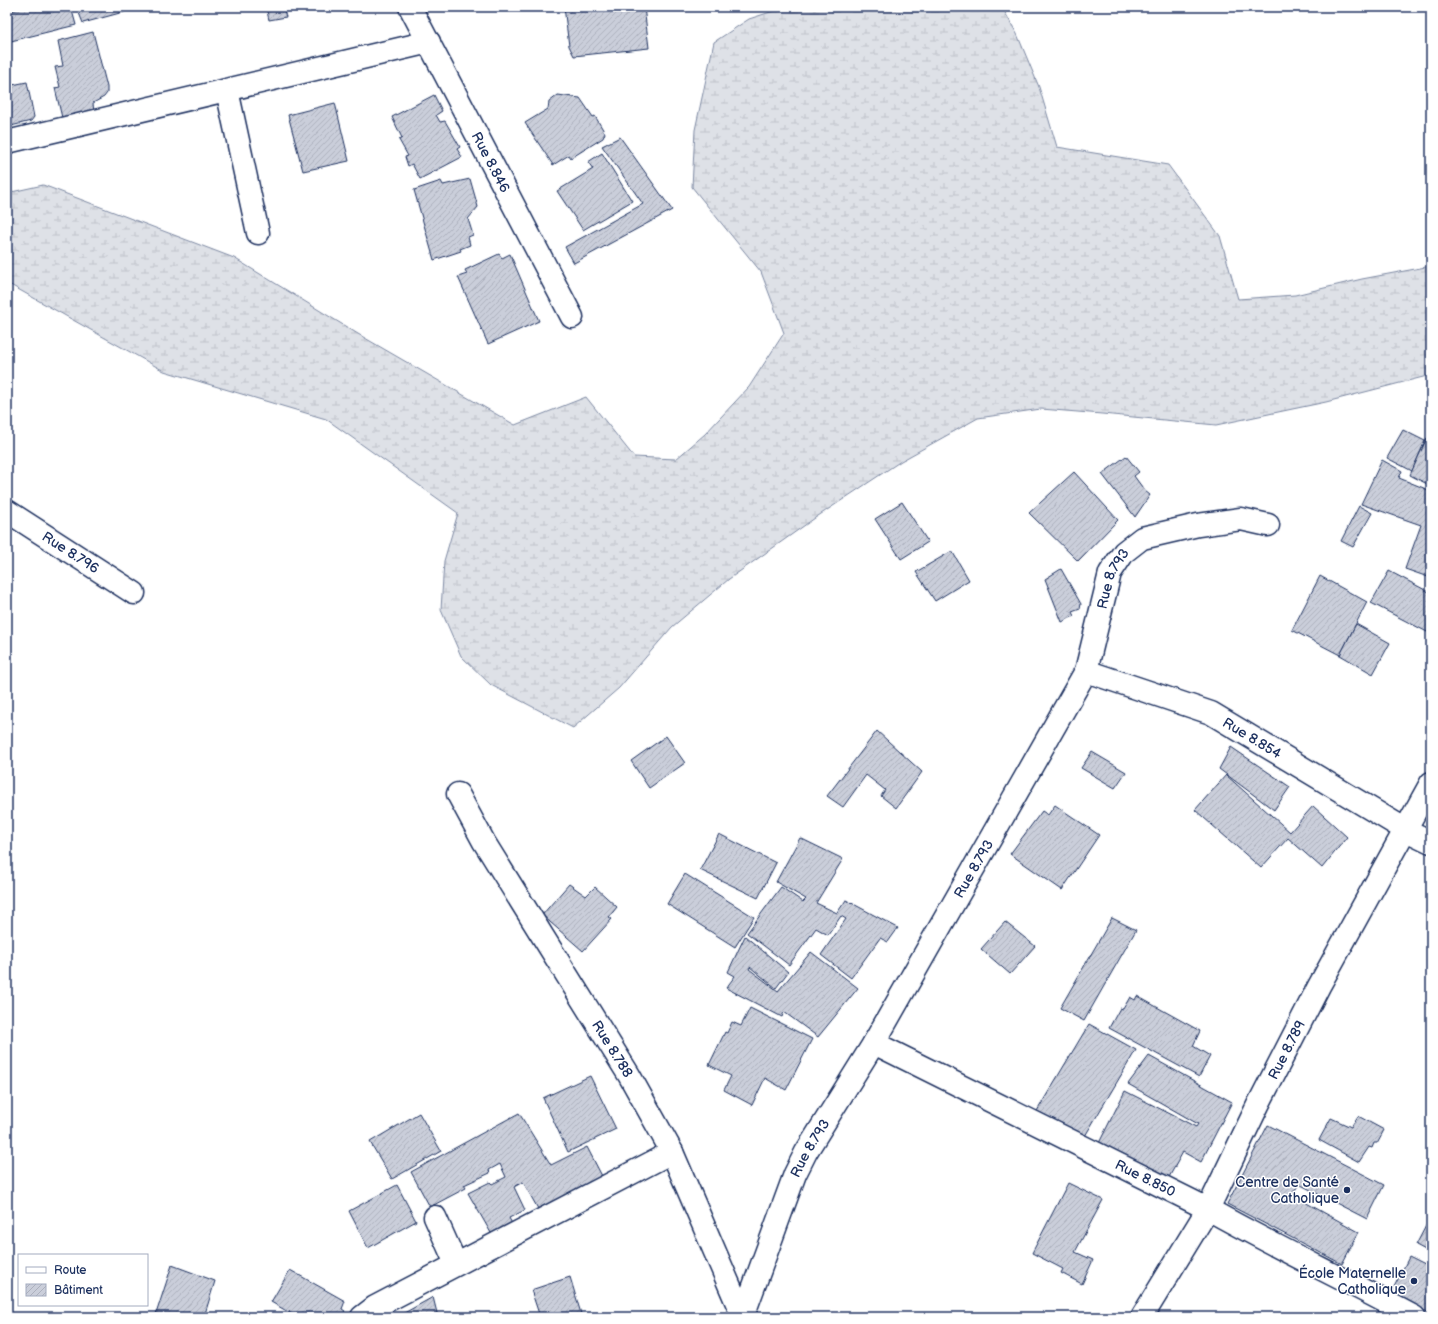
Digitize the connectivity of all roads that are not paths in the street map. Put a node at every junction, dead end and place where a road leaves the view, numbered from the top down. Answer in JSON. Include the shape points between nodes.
{"nodes":[{"id":1,"x":410,"y":7,"type":"edge"},
{"id":2,"x":429,"y":42,"type":"junction"},
{"id":3,"x":227,"y":90,"type":"junction"},
{"id":4,"x":7,"y":142,"type":"edge"},
{"id":5,"x":258,"y":233,"type":"dead end"},
{"id":6,"x":572,"y":317,"type":"dead end"},
{"id":7,"x":7,"y":511,"type":"edge"},
{"id":8,"x":1268,"y":525,"type":"dead end"},
{"id":9,"x":134,"y":593,"type":"dead end"},
{"id":10,"x":1086,"y":671,"type":"junction"},
{"id":11,"x":1431,"y":783,"type":"edge"},
{"id":12,"x":458,"y":794,"type":"dead end"},
{"id":13,"x":1406,"y":830,"type":"junction"},
{"id":14,"x":1431,"y":842,"type":"edge"},
{"id":15,"x":874,"y":1043,"type":"junction"},
{"id":16,"x":672,"y":1152,"type":"junction"},
{"id":17,"x":1208,"y":1209,"type":"junction"},
{"id":18,"x":435,"y":1217,"type":"dead end"},
{"id":19,"x":456,"y":1264,"type":"junction"},
{"id":20,"x":362,"y":1317,"type":"edge"},
{"id":21,"x":743,"y":1317,"type":"edge"},
{"id":22,"x":1142,"y":1317,"type":"edge"},
{"id":23,"x":1414,"y":1317,"type":"edge"}],
"edges":[{"from":1,"to":2,"type":"street","name":"Rue 8.846"},
{"from":2,"to":3,"type":"street"},
{"from":2,"to":6,"type":"street","name":"Rue 8.846"},
{"from":3,"to":4,"type":"street"},
{"from":3,"to":5,"type":"street"},
{"from":7,"to":9,"type":"street","name":"Rue 8.796"},
{"from":8,"to":10,"type":"street","name":"Rue 8.793","via":[[1241,519],[1198,525],[1142,538],[1124,552],[1110,573]]},
{"from":10,"to":13,"type":"street","name":"Rue 8.854","via":[[1211,713]]},
{"from":10,"to":15,"type":"street","name":"Rue 8.793"},
{"from":11,"to":13,"type":"street","name":"Rue 8.789"},
{"from":12,"to":16,"type":"street","name":"Rue 8.788","via":[[484,842],[629,1075]]},
{"from":13,"to":14,"type":"street","name":"Rue 8.854"},
{"from":13,"to":17,"type":"street","name":"Rue 8.789","via":[[1320,986]]},
{"from":15,"to":17,"type":"street","name":"Rue 8.850"},
{"from":15,"to":21,"type":"street","name":"Rue 8.793","via":[[795,1174]]},
{"from":16,"to":19,"type":"street"},
{"from":16,"to":21,"type":"street","name":"Rue 8.788"},
{"from":17,"to":22,"type":"street","name":"Rue 8.789"},
{"from":17,"to":23,"type":"street","name":"Rue 8.850"},
{"from":18,"to":19,"type":"street"},
{"from":19,"to":20,"type":"street","via":[[374,1307]]}]}
